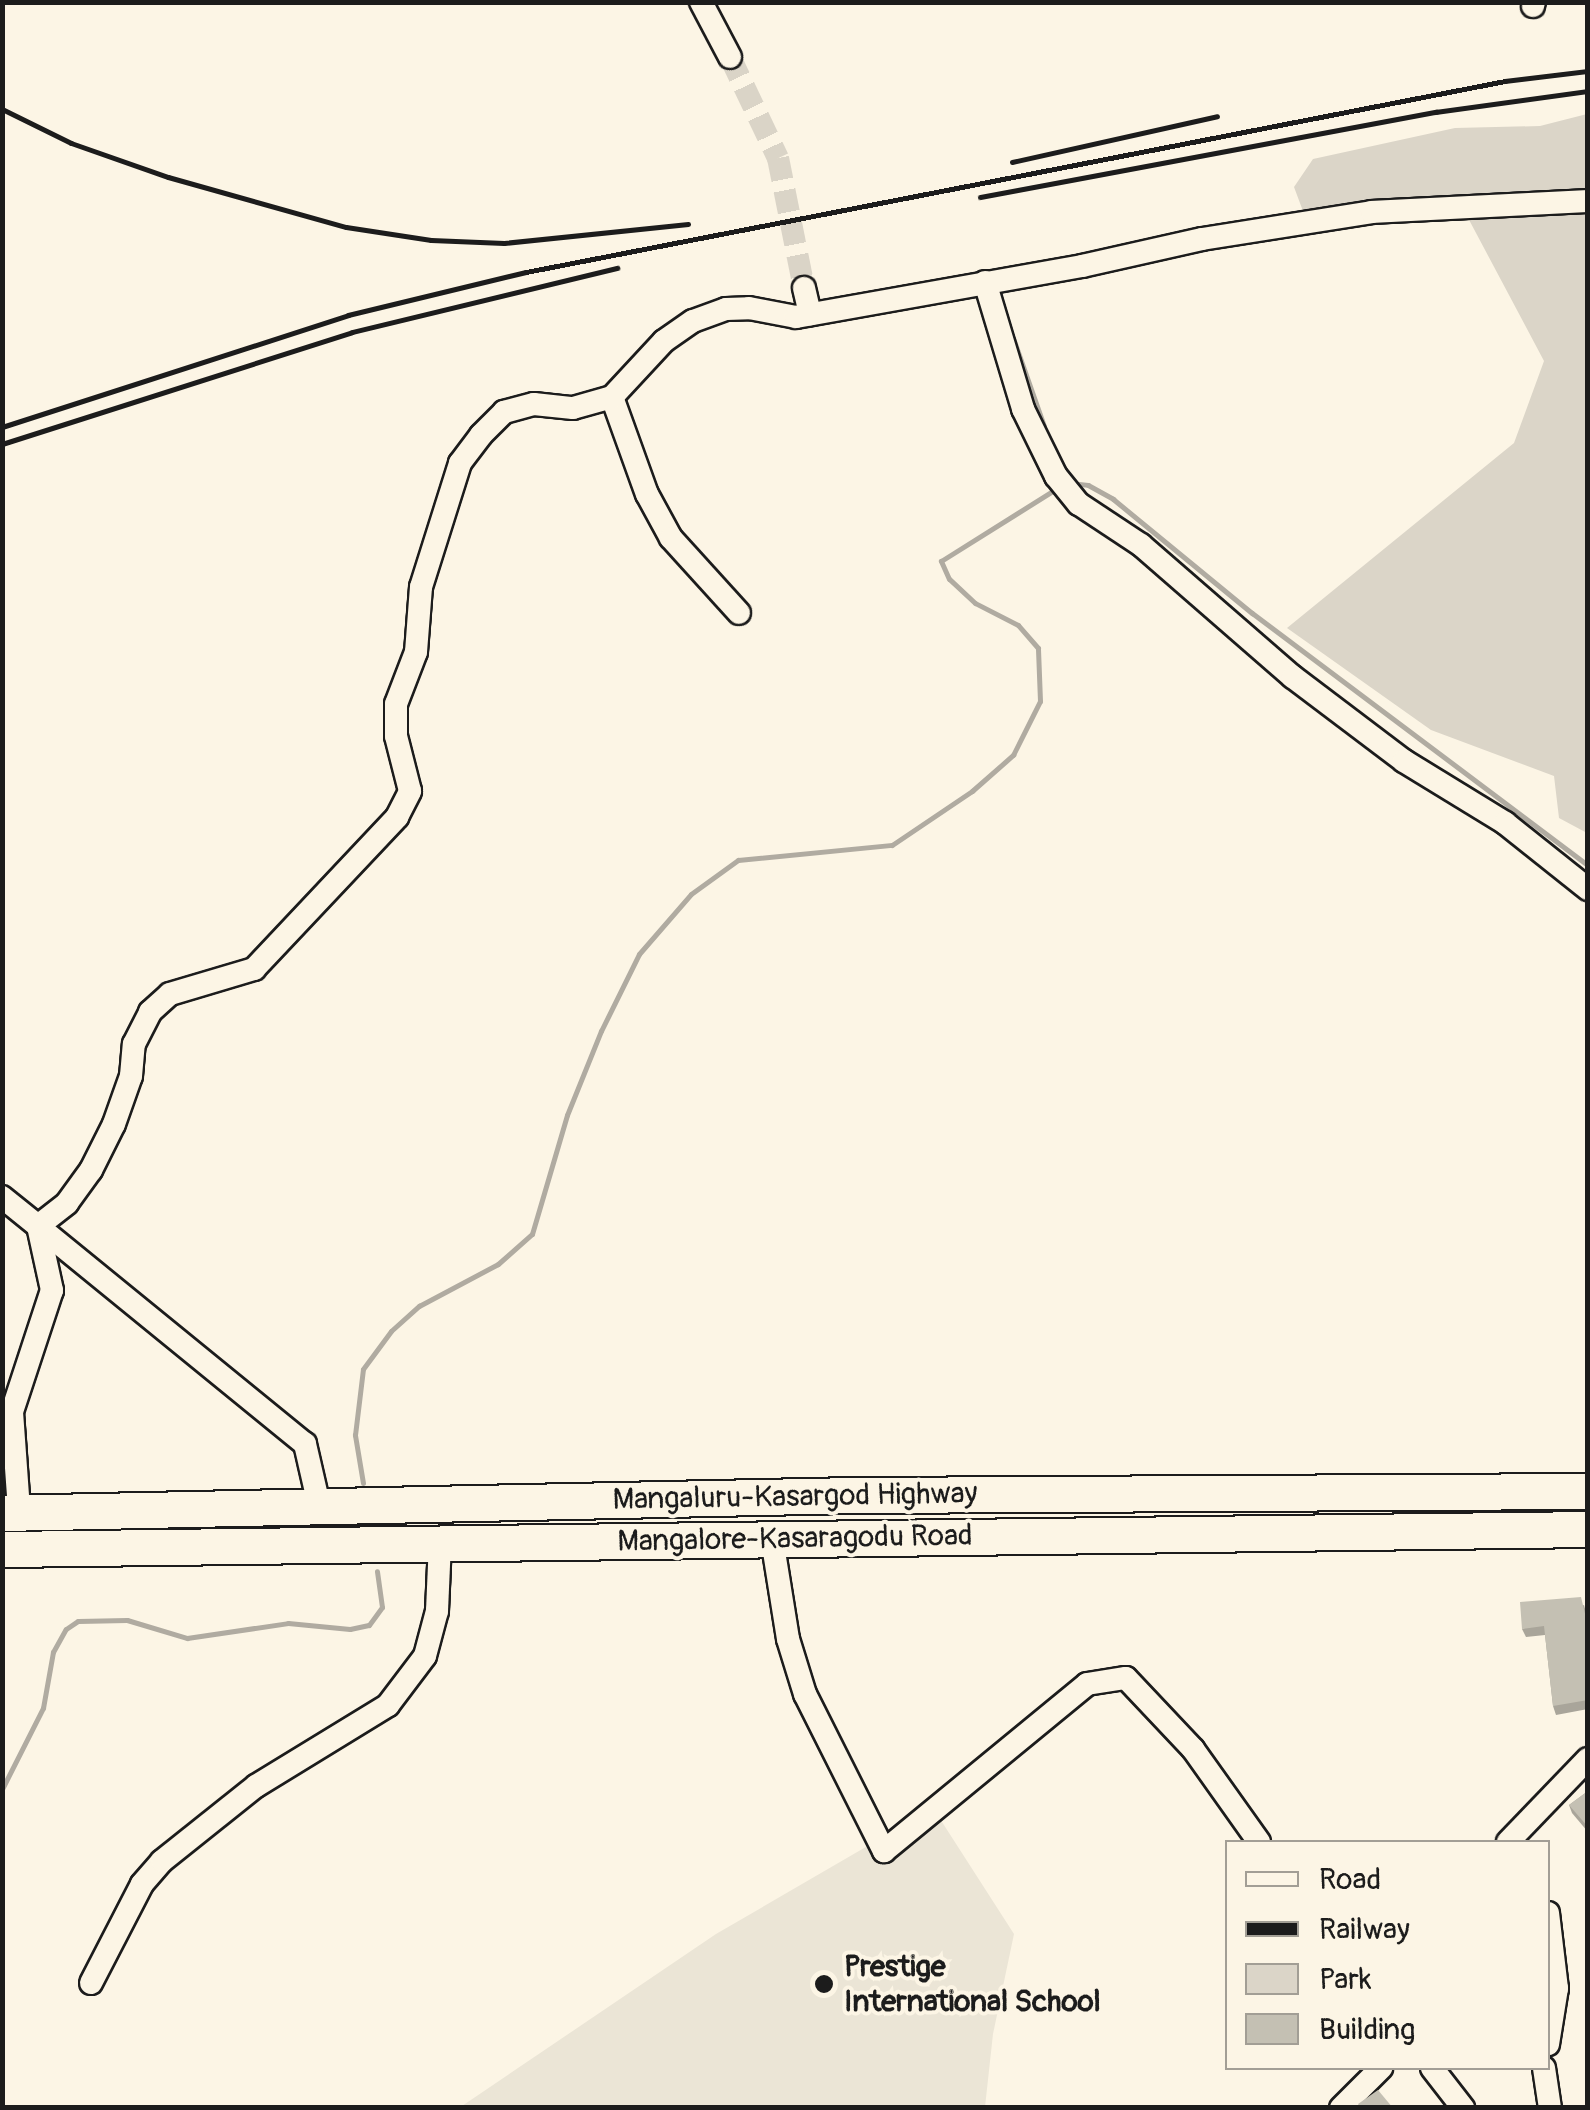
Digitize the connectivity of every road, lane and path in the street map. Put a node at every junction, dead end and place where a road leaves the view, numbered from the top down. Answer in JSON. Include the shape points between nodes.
{"nodes":[{"id":1,"x":701,"y":2,"type":"edge"},
{"id":2,"x":730,"y":57,"type":"tunnel mouth"},
{"id":3,"x":1588,"y":201,"type":"edge"},
{"id":4,"x":985,"y":282,"type":"junction"},
{"id":5,"x":804,"y":288,"type":"tunnel mouth"},
{"id":6,"x":810,"y":314,"type":"junction"},
{"id":7,"x":612,"y":398,"type":"junction"},
{"id":8,"x":739,"y":613,"type":"dead end"},
{"id":9,"x":1588,"y":889,"type":"edge"},
{"id":10,"x":2,"y":1197,"type":"edge"},
{"id":11,"x":38,"y":1226,"type":"junction"},
{"id":12,"x":1585,"y":1484,"type":"edge"},
{"id":13,"x":319,"y":1505,"type":"junction"},
{"id":14,"x":11,"y":1512,"type":"edge"},
{"id":15,"x":1587,"y":1530,"type":"edge"},
{"id":16,"x":772,"y":1539,"type":"junction"},
{"id":17,"x":440,"y":1543,"type":"junction"},
{"id":18,"x":2,"y":1549,"type":"edge"},
{"id":19,"x":1588,"y":1758,"type":"edge"},
{"id":20,"x":1258,"y":1840,"type":"edge"},
{"id":21,"x":1510,"y":1840,"type":"edge"},
{"id":22,"x":1550,"y":1929,"type":"edge"},
{"id":23,"x":91,"y":1983,"type":"dead end"},
{"id":24,"x":1550,"y":2032,"type":"edge"},
{"id":25,"x":1379,"y":2070,"type":"edge"},
{"id":26,"x":1434,"y":2070,"type":"edge"},
{"id":27,"x":1544,"y":2070,"type":"edge"},
{"id":28,"x":1340,"y":2108,"type":"edge"},
{"id":29,"x":1463,"y":2108,"type":"edge"},
{"id":30,"x":1550,"y":2108,"type":"edge"}],
"edges":[{"from":1,"to":2,"type":"street"},
{"from":3,"to":4,"type":"street","via":[[1372,212]]},
{"from":4,"to":6,"type":"street"},
{"from":4,"to":9,"type":"street","via":[[1023,409],[1062,484],[1293,678],[1404,760],[1506,823]]},
{"from":5,"to":6,"type":"street"},
{"from":6,"to":7,"type":"street","via":[[726,309],[693,322],[664,341]]},
{"from":7,"to":8,"type":"street","via":[[647,494],[671,538]]},
{"from":7,"to":11,"type":"street","via":[[504,412],[460,462],[421,586],[416,652],[396,704],[396,736],[410,791],[396,816],[254,968],[170,994],[150,1012],[134,1044],[114,1124],[91,1170],[67,1203]]},
{"from":10,"to":11,"type":"street"},
{"from":11,"to":13,"type":"street","via":[[305,1444]]},
{"from":11,"to":14,"type":"street","via":[[52,1290],[12,1412]]},
{"from":12,"to":13,"type":"highway","name":"Mangaluru-Kasargod Highway"},
{"from":12,"to":15,"type":"street"},
{"from":13,"to":14,"type":"highway","name":"Mangaluru-Kasargod Highway"},
{"from":15,"to":16,"type":"highway","name":"Mangalore-Kasaragodu Road"},
{"from":16,"to":17,"type":"highway","name":"Mangalore-Kasaragodu Road"},
{"from":16,"to":20,"type":"street","via":[[788,1639],[805,1694],[884,1851],[1087,1684],[1126,1678],[1194,1748]]},
{"from":17,"to":18,"type":"highway","name":"Mangalore-Kasaragodu Road"},
{"from":17,"to":23,"type":"street","via":[[437,1611],[425,1656],[388,1705],[256,1786],[162,1861],[142,1884]]},
{"from":19,"to":21,"type":"street"},
{"from":22,"to":24,"type":"street","via":[[1557,1988]]},
{"from":25,"to":28,"type":"street"},
{"from":26,"to":29,"type":"street"},
{"from":27,"to":30,"type":"street"}]}
